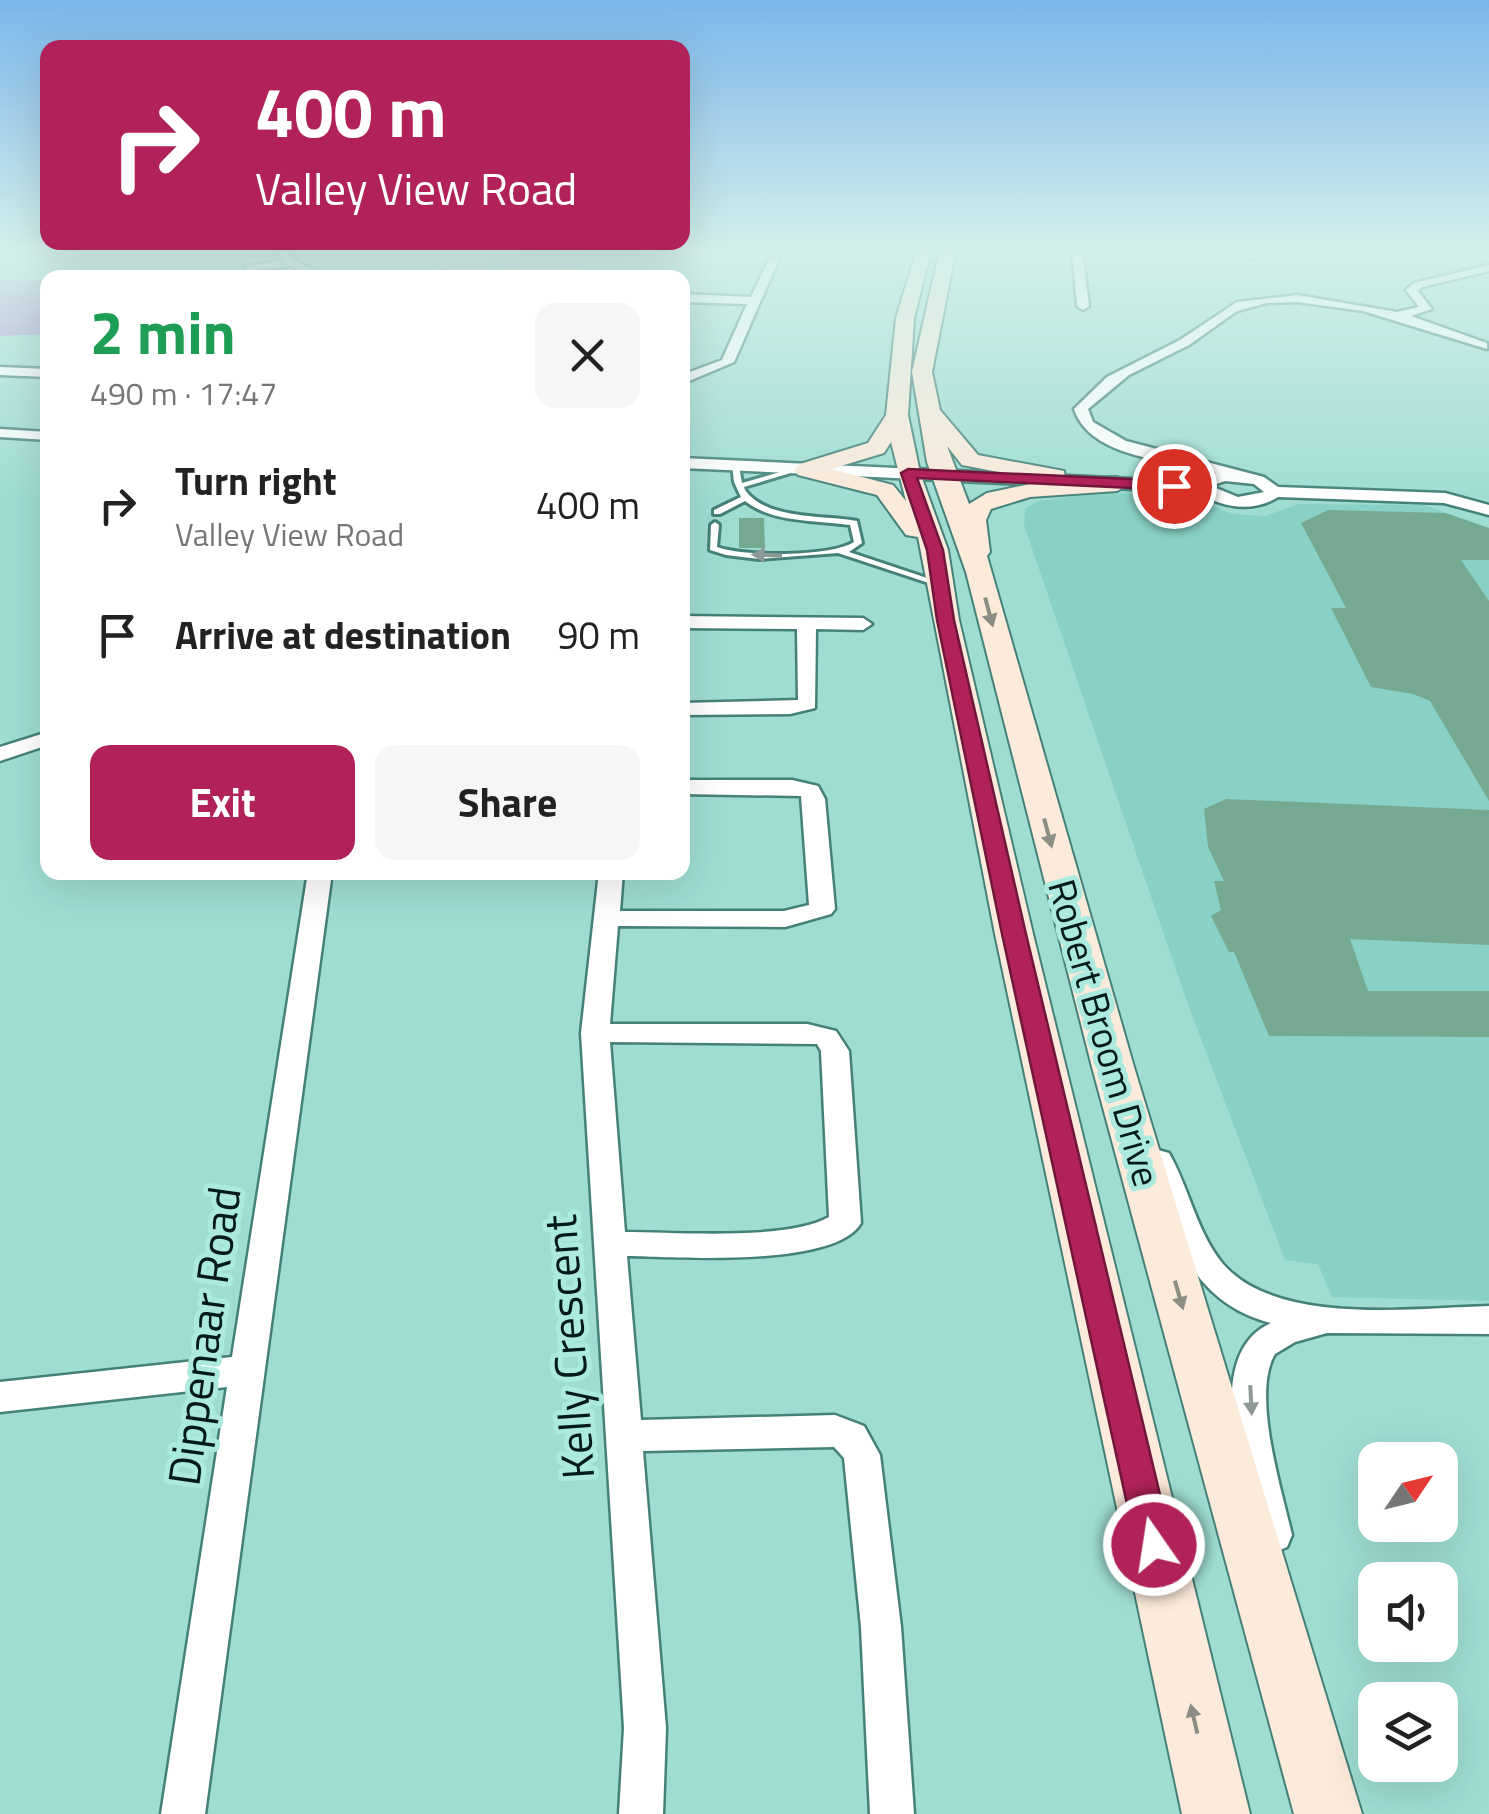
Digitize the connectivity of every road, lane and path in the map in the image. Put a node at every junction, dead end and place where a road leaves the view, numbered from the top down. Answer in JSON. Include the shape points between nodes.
{"nodes":[{"id":1,"x":742,"y":334,"type":"edge"},
{"id":2,"x":904,"y":334,"type":"edge"},
{"id":3,"x":929,"y":334,"type":"edge"},
{"id":4,"x":1199,"y":334,"type":"edge"},
{"id":5,"x":1445,"y":334,"type":"edge"},
{"id":6,"x":1482,"y":346,"type":"dead end"},
{"id":7,"x":0,"y":371,"type":"edge"},
{"id":8,"x":40,"y":373,"type":"edge"},
{"id":9,"x":690,"y":377,"type":"edge"},
{"id":10,"x":926,"y":405,"type":"junction"},
{"id":11,"x":897,"y":415,"type":"junction"},
{"id":12,"x":0,"y":434,"type":"edge"},
{"id":13,"x":40,"y":436,"type":"edge"},
{"id":14,"x":690,"y":464,"type":"edge"},
{"id":15,"x":735,"y":466,"type":"junction"},
{"id":16,"x":800,"y":469,"type":"junction"},
{"id":17,"x":926,"y":474,"type":"junction"},
{"id":18,"x":1236,"y":476,"type":"junction"},
{"id":19,"x":1080,"y":481,"type":"junction"},
{"id":20,"x":1117,"y":484,"type":"junction"},
{"id":21,"x":740,"y":486,"type":"junction"},
{"id":22,"x":1202,"y":487,"type":"junction"},
{"id":23,"x":1274,"y":492,"type":"junction"},
{"id":24,"x":745,"y":498,"type":"junction"},
{"id":25,"x":1489,"y":510,"type":"edge"},
{"id":26,"x":717,"y":512,"type":"dead end"},
{"id":27,"x":716,"y":525,"type":"dead end"},
{"id":28,"x":844,"y":550,"type":"junction"},
{"id":29,"x":951,"y":568,"type":"junction"},
{"id":30,"x":690,"y":622,"type":"edge"},
{"id":31,"x":806,"y":624,"type":"junction"},
{"id":32,"x":862,"y":624,"type":"dead end"},
{"id":33,"x":690,"y":709,"type":"edge"},
{"id":34,"x":40,"y":741,"type":"edge"},
{"id":35,"x":0,"y":754,"type":"edge"},
{"id":36,"x":690,"y":787,"type":"edge"},
{"id":37,"x":319,"y":880,"type":"edge"},
{"id":38,"x":610,"y":880,"type":"edge"},
{"id":39,"x":604,"y":918,"type":"junction"},
{"id":40,"x":595,"y":1034,"type":"junction"},
{"id":41,"x":1113,"y":1067,"type":"junction"},
{"id":42,"x":609,"y":1244,"type":"junction"},
{"id":43,"x":1331,"y":1319,"type":"junction"},
{"id":44,"x":1489,"y":1320,"type":"edge"},
{"id":45,"x":246,"y":1370,"type":"junction"},
{"id":46,"x":0,"y":1396,"type":"edge"},
{"id":47,"x":624,"y":1436,"type":"junction"},
{"id":48,"x":1320,"y":1784,"type":"edge"},
{"id":49,"x":183,"y":1814,"type":"edge"},
{"id":50,"x":641,"y":1814,"type":"edge"},
{"id":51,"x":892,"y":1814,"type":"edge"},
{"id":52,"x":1216,"y":1814,"type":"edge"}],
"edges":[{"from":1,"to":9,"type":"street","via":[[727,362]]},
{"from":2,"to":11,"type":"street","name":"Robert Broom Drive"},
{"from":3,"to":10,"type":"street","name":"Robert Broom Drive","via":[[922,372]]},
{"from":4,"to":18,"type":"street","via":[[1104,382],[1080,409],[1082,421],[1108,439],[1210,463]]},
{"from":5,"to":6,"type":"street"},
{"from":7,"to":8,"type":"street"},
{"from":10,"to":17,"type":"street","name":"Robert Broom Drive"},
{"from":10,"to":19,"type":"street","via":[[970,460]]},
{"from":11,"to":16,"type":"street","via":[[876,448]]},
{"from":11,"to":17,"type":"street","name":"Robert Broom Drive"},
{"from":12,"to":13,"type":"street"},
{"from":14,"to":15,"type":"street"},
{"from":15,"to":16,"type":"street"},
{"from":15,"to":21,"type":"lane"},
{"from":16,"to":17,"type":"street"},
{"from":16,"to":21,"type":"lane"},
{"from":16,"to":29,"type":"street","via":[[884,490]]},
{"from":17,"to":19,"type":"street"},
{"from":17,"to":29,"type":"street","name":"Robert Broom Drive"},
{"from":18,"to":22,"type":"street","via":[[1207,479]]},
{"from":18,"to":23,"type":"street"},
{"from":19,"to":20,"type":"street"},
{"from":20,"to":22,"type":"street"},
{"from":20,"to":29,"type":"street","via":[[1023,492],[980,505]]},
{"from":21,"to":24,"type":"lane"},
{"from":22,"to":23,"type":"street","via":[[1246,502]]},
{"from":23,"to":25,"type":"street","via":[[1445,498]]},
{"from":24,"to":26,"type":"lane"},
{"from":24,"to":28,"type":"lane","via":[[789,514],[854,523],[858,544]]},
{"from":28,"to":27,"type":"lane","one_way":true,"via":[[725,553],[713,548]]},
{"from":28,"to":29,"type":"lane"},
{"from":29,"to":41,"type":"street","name":"Robert Broom Drive","one_way":true},
{"from":52,"to":29,"type":"street","name":"Robert Broom Drive","one_way":true,"via":[[1014,934]]},
{"from":30,"to":31,"type":"street"},
{"from":31,"to":32,"type":"street"},
{"from":31,"to":33,"type":"street","via":[[810,703]]},
{"from":34,"to":35,"type":"street"},
{"from":36,"to":39,"type":"street","via":[[810,791],[822,909],[785,919]]},
{"from":37,"to":45,"type":"street","name":"Dippenaar Road"},
{"from":38,"to":39,"type":"street","name":"Kelly Crescent"},
{"from":39,"to":40,"type":"street","name":"Kelly Crescent"},
{"from":40,"to":42,"type":"street","name":"Kelly Crescent"},
{"from":40,"to":42,"type":"street","via":[[807,1034],[826,1037],[835,1051],[845,1223],[837,1232],[801,1240]]},
{"from":41,"to":43,"type":"street","via":[[1210,1272],[1258,1307]]},
{"from":41,"to":48,"type":"street","name":"Robert Broom Drive","one_way":true},
{"from":42,"to":47,"type":"street","name":"Kelly Crescent"},
{"from":43,"to":44,"type":"street"},
{"from":43,"to":48,"type":"street","one_way":true,"via":[[1264,1343],[1249,1372],[1250,1410]]},
{"from":45,"to":46,"type":"street"},
{"from":45,"to":49,"type":"street","name":"Dippenaar Road"},
{"from":47,"to":50,"type":"street","name":"Kelly Crescent","via":[[645,1728]]},
{"from":47,"to":51,"type":"street","via":[[835,1432],[855,1440],[880,1627]]}]}
